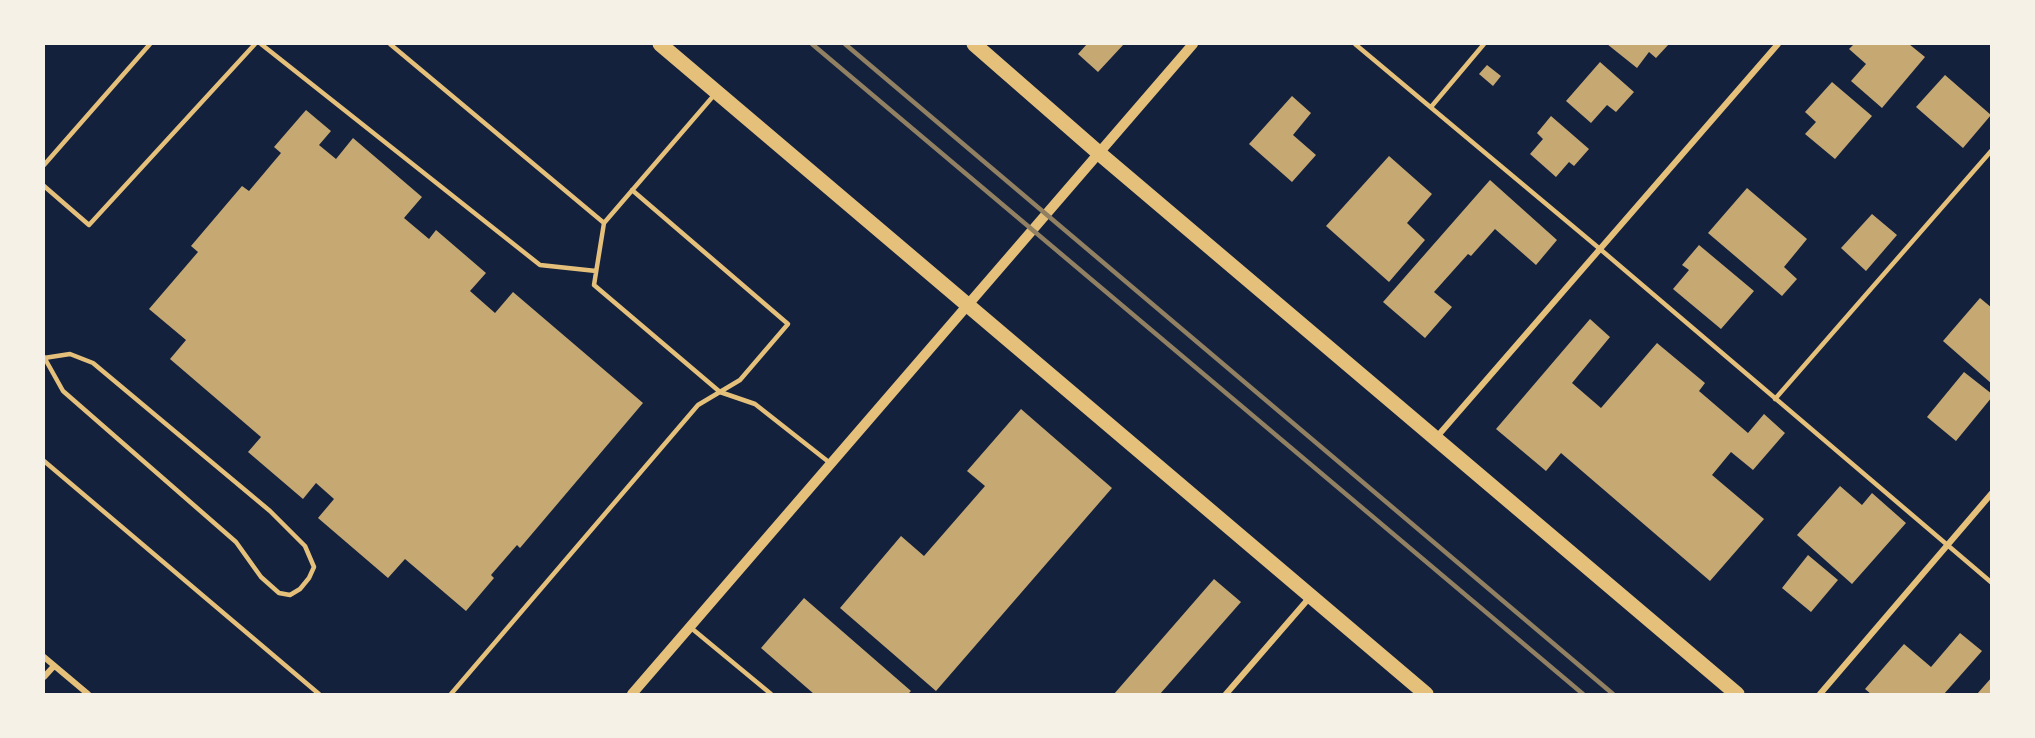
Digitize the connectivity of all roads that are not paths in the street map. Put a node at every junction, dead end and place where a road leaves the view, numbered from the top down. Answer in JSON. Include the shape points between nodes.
{"nodes":[{"id":1,"x":150,"y":44,"type":"edge"},
{"id":2,"x":255,"y":44,"type":"edge"},
{"id":3,"x":261,"y":44,"type":"edge"},
{"id":4,"x":390,"y":44,"type":"edge"},
{"id":5,"x":660,"y":44,"type":"edge"},
{"id":6,"x":974,"y":44,"type":"edge"},
{"id":7,"x":1193,"y":44,"type":"edge"},
{"id":8,"x":1355,"y":44,"type":"edge"},
{"id":9,"x":1484,"y":44,"type":"edge"},
{"id":10,"x":1778,"y":44,"type":"edge"},
{"id":11,"x":717,"y":92,"type":"junction"},
{"id":12,"x":1431,"y":107,"type":"junction"},
{"id":13,"x":1992,"y":150,"type":"edge"},
{"id":14,"x":1100,"y":154,"type":"junction"},
{"id":15,"x":44,"y":165,"type":"edge"},
{"id":16,"x":44,"y":186,"type":"edge"},
{"id":17,"x":632,"y":190,"type":"junction"},
{"id":18,"x":604,"y":223,"type":"junction"},
{"id":19,"x":1600,"y":249,"type":"junction"},
{"id":20,"x":596,"y":271,"type":"junction"},
{"id":21,"x":968,"y":306,"type":"junction"},
{"id":22,"x":44,"y":358,"type":"edge"},
{"id":23,"x":720,"y":392,"type":"junction"},
{"id":24,"x":1775,"y":399,"type":"junction"},
{"id":25,"x":1435,"y":439,"type":"junction"},
{"id":26,"x":44,"y":461,"type":"edge"},
{"id":27,"x":832,"y":464,"type":"junction"},
{"id":28,"x":1992,"y":493,"type":"edge"},
{"id":29,"x":1947,"y":546,"type":"junction"},
{"id":30,"x":1992,"y":583,"type":"edge"},
{"id":31,"x":1311,"y":597,"type":"junction"},
{"id":32,"x":690,"y":627,"type":"junction"},
{"id":33,"x":44,"y":657,"type":"edge"},
{"id":34,"x":54,"y":666,"type":"junction"},
{"id":35,"x":44,"y":678,"type":"edge"},
{"id":36,"x":88,"y":694,"type":"edge"},
{"id":37,"x":319,"y":694,"type":"edge"},
{"id":38,"x":451,"y":694,"type":"edge"},
{"id":39,"x":632,"y":694,"type":"edge"},
{"id":40,"x":771,"y":694,"type":"edge"},
{"id":41,"x":1226,"y":694,"type":"edge"},
{"id":42,"x":1426,"y":694,"type":"edge"},
{"id":43,"x":1737,"y":694,"type":"edge"},
{"id":44,"x":1820,"y":694,"type":"edge"}],
"edges":[{"from":1,"to":15,"type":"lane"},
{"from":2,"to":16,"type":"lane","via":[[89,225]]},
{"from":3,"to":20,"type":"lane","via":[[540,266]]},
{"from":4,"to":18,"type":"lane"},
{"from":5,"to":11,"type":"main road"},
{"from":6,"to":14,"type":"main road"},
{"from":7,"to":14,"type":"street"},
{"from":8,"to":12,"type":"lane"},
{"from":9,"to":12,"type":"lane"},
{"from":10,"to":19,"type":"street"},
{"from":11,"to":17,"type":"lane"},
{"from":11,"to":21,"type":"main road"},
{"from":12,"to":19,"type":"lane"},
{"from":13,"to":24,"type":"lane"},
{"from":14,"to":21,"type":"street"},
{"from":14,"to":25,"type":"main road"},
{"from":17,"to":18,"type":"lane"},
{"from":17,"to":23,"type":"lane","via":[[788,324],[740,380]]},
{"from":18,"to":20,"type":"lane"},
{"from":19,"to":24,"type":"lane"},
{"from":19,"to":25,"type":"street"},
{"from":20,"to":23,"type":"lane","via":[[594,285]]},
{"from":21,"to":27,"type":"street"},
{"from":21,"to":31,"type":"main road"},
{"from":22,"to":22,"type":"lane","via":[[63,392],[236,542],[261,577],[279,593],[290,595],[300,589],[314,567],[305,546],[270,511],[93,363],[70,354]]},
{"from":23,"to":27,"type":"lane","via":[[755,405]]},
{"from":23,"to":38,"type":"lane","via":[[698,405]]},
{"from":24,"to":29,"type":"lane"},
{"from":25,"to":43,"type":"main road"},
{"from":26,"to":37,"type":"lane"},
{"from":27,"to":32,"type":"street"},
{"from":28,"to":29,"type":"street"},
{"from":29,"to":30,"type":"lane"},
{"from":29,"to":44,"type":"street"},
{"from":31,"to":41,"type":"street"},
{"from":31,"to":42,"type":"main road"},
{"from":32,"to":39,"type":"street"},
{"from":32,"to":40,"type":"lane"},
{"from":33,"to":34,"type":"street"},
{"from":34,"to":35,"type":"street"},
{"from":34,"to":36,"type":"street"}]}
